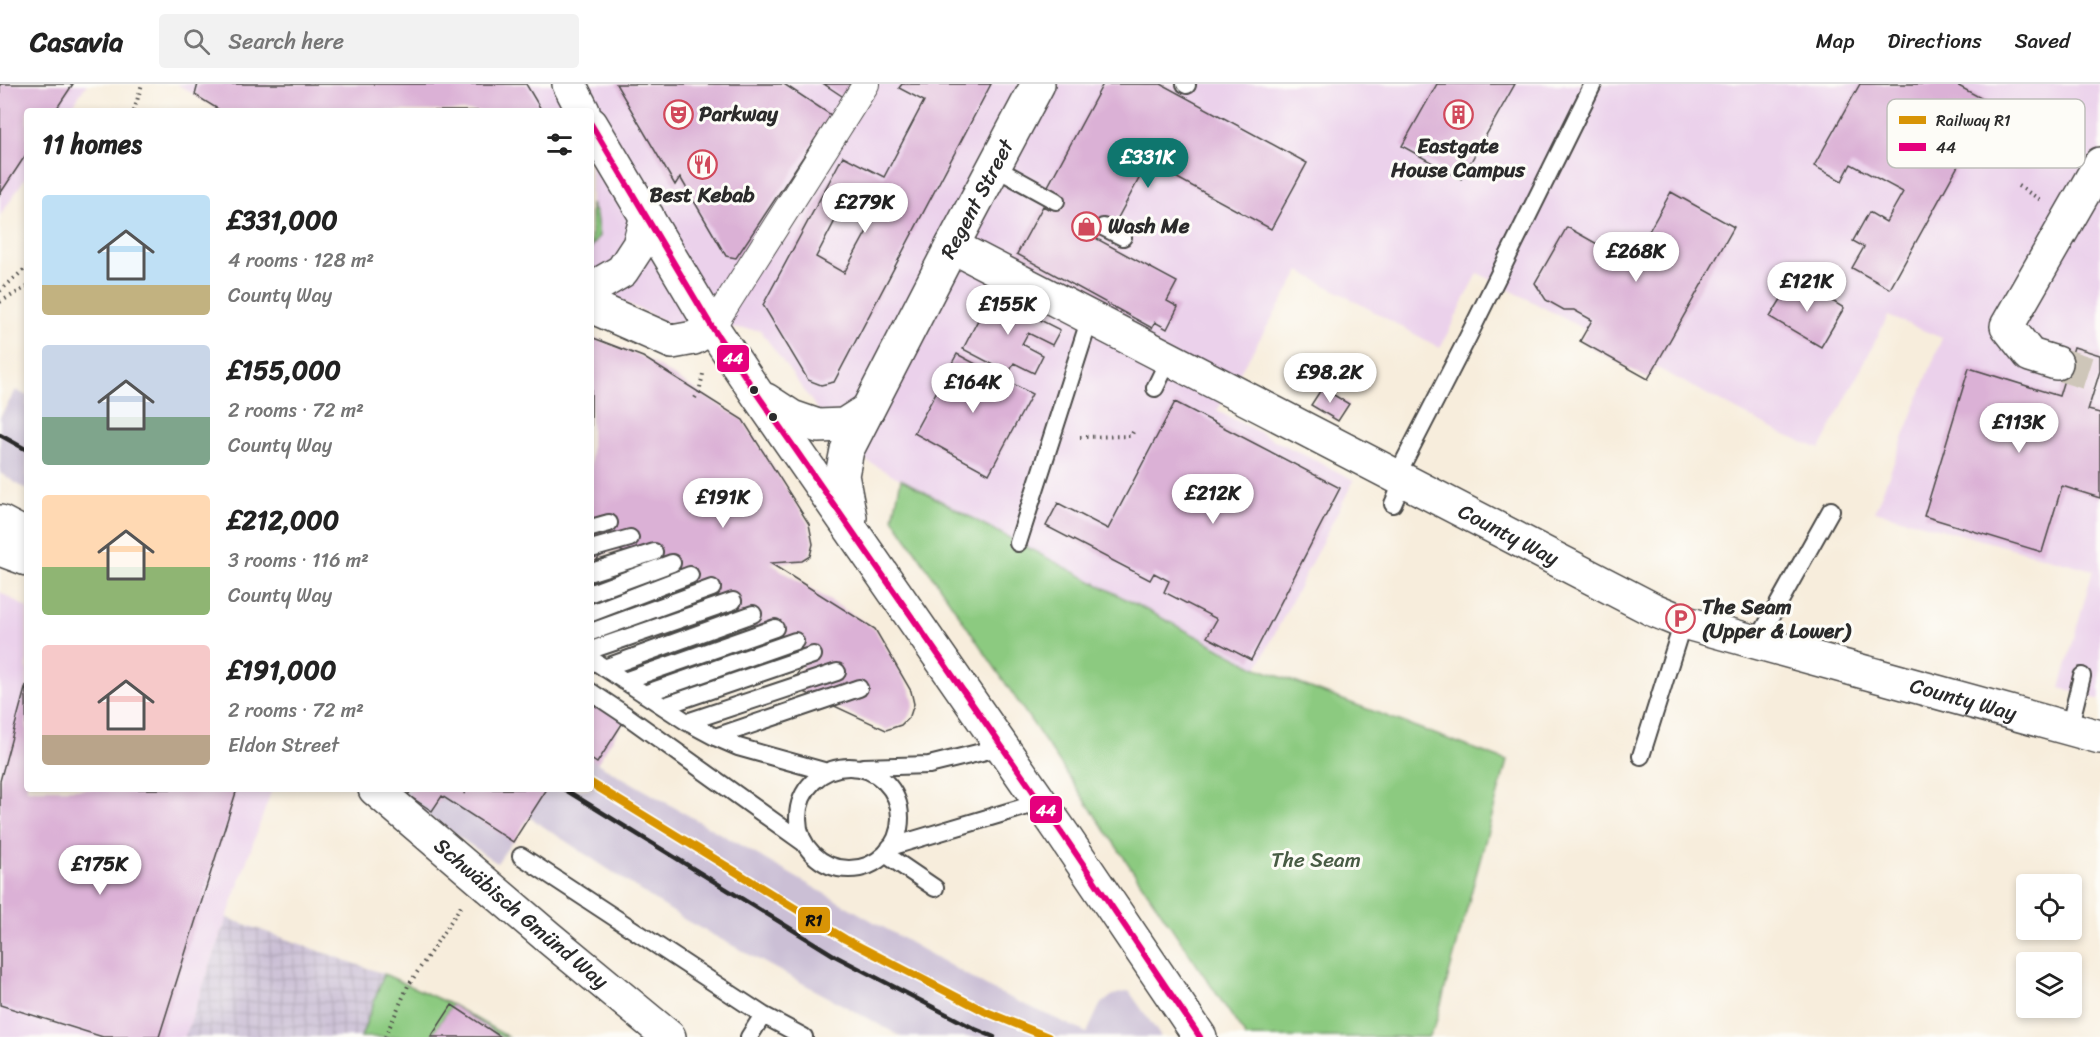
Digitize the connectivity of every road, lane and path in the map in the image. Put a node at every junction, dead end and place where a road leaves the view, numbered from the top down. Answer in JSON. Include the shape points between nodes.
{"nodes":[{"id":1,"x":142,"y":84,"type":"edge"},
{"id":2,"x":568,"y":84,"type":"edge"},
{"id":3,"x":866,"y":84,"type":"edge"},
{"id":4,"x":1038,"y":84,"type":"edge"},
{"id":5,"x":1593,"y":84,"type":"edge"},
{"id":6,"x":135,"y":108,"type":"edge"},
{"id":7,"x":581,"y":108,"type":"edge"},
{"id":8,"x":594,"y":128,"type":"edge"},
{"id":9,"x":2100,"y":164,"type":"edge"},
{"id":10,"x":994,"y":167,"type":"junction"},
{"id":11,"x":1056,"y":201,"type":"dead end"},
{"id":12,"x":647,"y":216,"type":"junction"},
{"id":13,"x":1104,"y":227,"type":"dead end"},
{"id":14,"x":1123,"y":237,"type":"dead end"},
{"id":15,"x":952,"y":246,"type":"junction"},
{"id":16,"x":24,"y":270,"type":"edge"},
{"id":17,"x":594,"y":287,"type":"edge"},
{"id":18,"x":24,"y":289,"type":"edge"},
{"id":19,"x":0,"y":291,"type":"edge"},
{"id":20,"x":0,"y":302,"type":"edge"},
{"id":21,"x":594,"y":307,"type":"edge"},
{"id":22,"x":1090,"y":318,"type":"junction"},
{"id":23,"x":712,"y":327,"type":"junction"},
{"id":24,"x":2056,"y":363,"type":"tunnel mouth"},
{"id":25,"x":757,"y":394,"type":"junction"},
{"id":26,"x":866,"y":411,"type":"junction"},
{"id":27,"x":1133,"y":432,"type":"dead end"},
{"id":28,"x":1052,"y":438,"type":"junction"},
{"id":29,"x":1397,"y":487,"type":"junction"},
{"id":30,"x":1831,"y":510,"type":"dead end"},
{"id":31,"x":0,"y":522,"type":"edge"},
{"id":32,"x":609,"y":523,"type":"dead end"},
{"id":33,"x":594,"y":527,"type":"edge"},
{"id":34,"x":853,"y":530,"type":"junction"},
{"id":35,"x":24,"y":534,"type":"edge"},
{"id":36,"x":630,"y":538,"type":"dead end"},
{"id":37,"x":1018,"y":543,"type":"dead end"},
{"id":38,"x":594,"y":548,"type":"edge"},
{"id":39,"x":0,"y":549,"type":"edge"},
{"id":40,"x":654,"y":552,"type":"dead end"},
{"id":41,"x":24,"y":558,"type":"edge"},
{"id":42,"x":672,"y":563,"type":"dead end"},
{"id":43,"x":594,"y":571,"type":"edge"},
{"id":44,"x":690,"y":575,"type":"dead end"},
{"id":45,"x":712,"y":588,"type":"dead end"},
{"id":46,"x":594,"y":592,"type":"edge"},
{"id":47,"x":733,"y":601,"type":"dead end"},
{"id":48,"x":594,"y":612,"type":"edge"},
{"id":49,"x":753,"y":614,"type":"dead end"},
{"id":50,"x":1683,"y":621,"type":"junction"},
{"id":51,"x":775,"y":628,"type":"dead end"},
{"id":52,"x":594,"y":631,"type":"edge"},
{"id":53,"x":795,"y":640,"type":"dead end"},
{"id":54,"x":1757,"y":642,"type":"junction"},
{"id":55,"x":594,"y":649,"type":"edge"},
{"id":56,"x":813,"y":655,"type":"dead end"},
{"id":57,"x":598,"y":663,"type":"edge"},
{"id":58,"x":837,"y":672,"type":"dead end"},
{"id":59,"x":2082,"y":676,"type":"dead end"},
{"id":60,"x":624,"y":681,"type":"junction"},
{"id":61,"x":859,"y":688,"type":"dead end"},
{"id":62,"x":644,"y":693,"type":"junction"},
{"id":63,"x":594,"y":694,"type":"edge"},
{"id":64,"x":664,"y":706,"type":"junction"},
{"id":65,"x":687,"y":722,"type":"junction"},
{"id":66,"x":2069,"y":729,"type":"junction"},
{"id":67,"x":715,"y":737,"type":"junction"},
{"id":68,"x":2100,"y":737,"type":"edge"},
{"id":69,"x":1002,"y":747,"type":"junction"},
{"id":70,"x":1641,"y":756,"type":"dead end"},
{"id":71,"x":859,"y":768,"type":"junction"},
{"id":72,"x":827,"y":771,"type":"junction"},
{"id":73,"x":379,"y":792,"type":"edge"},
{"id":74,"x":464,"y":792,"type":"edge"},
{"id":75,"x":469,"y":795,"type":"dead end"},
{"id":76,"x":1041,"y":802,"type":"junction"},
{"id":77,"x":804,"y":843,"type":"junction"},
{"id":78,"x":888,"y":851,"type":"junction"},
{"id":79,"x":521,"y":856,"type":"dead end"},
{"id":80,"x":479,"y":878,"type":"junction"},
{"id":81,"x":935,"y":888,"type":"dead end"},
{"id":82,"x":764,"y":1016,"type":"junction"},
{"id":83,"x":385,"y":1037,"type":"edge"},
{"id":84,"x":669,"y":1037,"type":"edge"},
{"id":85,"x":749,"y":1037,"type":"edge"},
{"id":86,"x":804,"y":1037,"type":"edge"},
{"id":87,"x":1200,"y":1037,"type":"edge"}],
"edges":[{"from":1,"to":6,"type":"path"},
{"from":2,"to":7,"type":"street"},
{"from":3,"to":23,"type":"street"},
{"from":4,"to":10,"type":"street","name":"Regent Street"},
{"from":5,"to":29,"type":"lane"},
{"from":8,"to":12,"type":"street"},
{"from":9,"to":24,"type":"street","via":[[2007,326],[2030,355]]},
{"from":10,"to":11,"type":"lane"},
{"from":10,"to":15,"type":"street","name":"Regent Street"},
{"from":12,"to":17,"type":"street","via":[[639,245],[622,271]]},
{"from":12,"to":23,"type":"street"},
{"from":13,"to":14,"type":"lane"},
{"from":15,"to":22,"type":"street","name":"County Way"},
{"from":15,"to":26,"type":"street","name":"Regent Street"},
{"from":16,"to":19,"type":"path"},
{"from":18,"to":20,"type":"path"},
{"from":21,"to":23,"type":"street","via":[[672,342],[694,338]]},
{"from":22,"to":28,"type":"lane"},
{"from":22,"to":29,"type":"street","name":"County Way","via":[[1162,373]]},
{"from":23,"to":25,"type":"street"},
{"from":25,"to":26,"type":"street","via":[[792,417],[818,426],[844,425]]},
{"from":25,"to":34,"type":"street"},
{"from":26,"to":34,"type":"street","name":"Regent Street","via":[[847,450],[842,475]]},
{"from":27,"to":28,"type":"path","via":[[1131,436]]},
{"from":28,"to":37,"type":"lane"},
{"from":29,"to":50,"type":"street","name":"County Way"},
{"from":30,"to":54,"type":"lane"},
{"from":31,"to":35,"type":"street"},
{"from":32,"to":33,"type":"lane"},
{"from":34,"to":69,"type":"street"},
{"from":36,"to":38,"type":"lane"},
{"from":39,"to":41,"type":"street"},
{"from":40,"to":43,"type":"lane"},
{"from":42,"to":46,"type":"lane"},
{"from":44,"to":48,"type":"lane"},
{"from":45,"to":52,"type":"lane"},
{"from":47,"to":55,"type":"lane"},
{"from":49,"to":57,"type":"lane"},
{"from":50,"to":54,"type":"street","name":"County Way"},
{"from":50,"to":70,"type":"lane"},
{"from":51,"to":60,"type":"lane"},
{"from":53,"to":62,"type":"lane"},
{"from":54,"to":66,"type":"street","name":"County Way"},
{"from":56,"to":64,"type":"lane"},
{"from":57,"to":60,"type":"lane"},
{"from":58,"to":65,"type":"lane"},
{"from":59,"to":66,"type":"lane"},
{"from":60,"to":62,"type":"lane"},
{"from":61,"to":67,"type":"lane"},
{"from":62,"to":64,"type":"lane"},
{"from":63,"to":77,"type":"lane"},
{"from":64,"to":65,"type":"lane"},
{"from":65,"to":67,"type":"lane"},
{"from":66,"to":68,"type":"street","name":"County Way"},
{"from":67,"to":72,"type":"lane"},
{"from":69,"to":71,"type":"lane","via":[[929,765]]},
{"from":69,"to":76,"type":"street"},
{"from":71,"to":72,"type":"lane"},
{"from":71,"to":78,"type":"lane","via":[[888,784],[896,799],[900,815],[898,832]]},
{"from":72,"to":77,"type":"lane","via":[[803,795],[798,819]]},
{"from":73,"to":80,"type":"street","name":"Schwäbisch Gmünd Way"},
{"from":74,"to":75,"type":"path"},
{"from":76,"to":78,"type":"lane"},
{"from":76,"to":87,"type":"street"},
{"from":77,"to":78,"type":"lane","via":[[827,864],[842,868],[872,863]]},
{"from":78,"to":81,"type":"lane"},
{"from":79,"to":82,"type":"lane"},
{"from":80,"to":83,"type":"path","via":[[408,986]]},
{"from":80,"to":84,"type":"street","name":"Schwäbisch Gmünd Way"},
{"from":82,"to":85,"type":"lane"},
{"from":82,"to":86,"type":"lane"}]}
